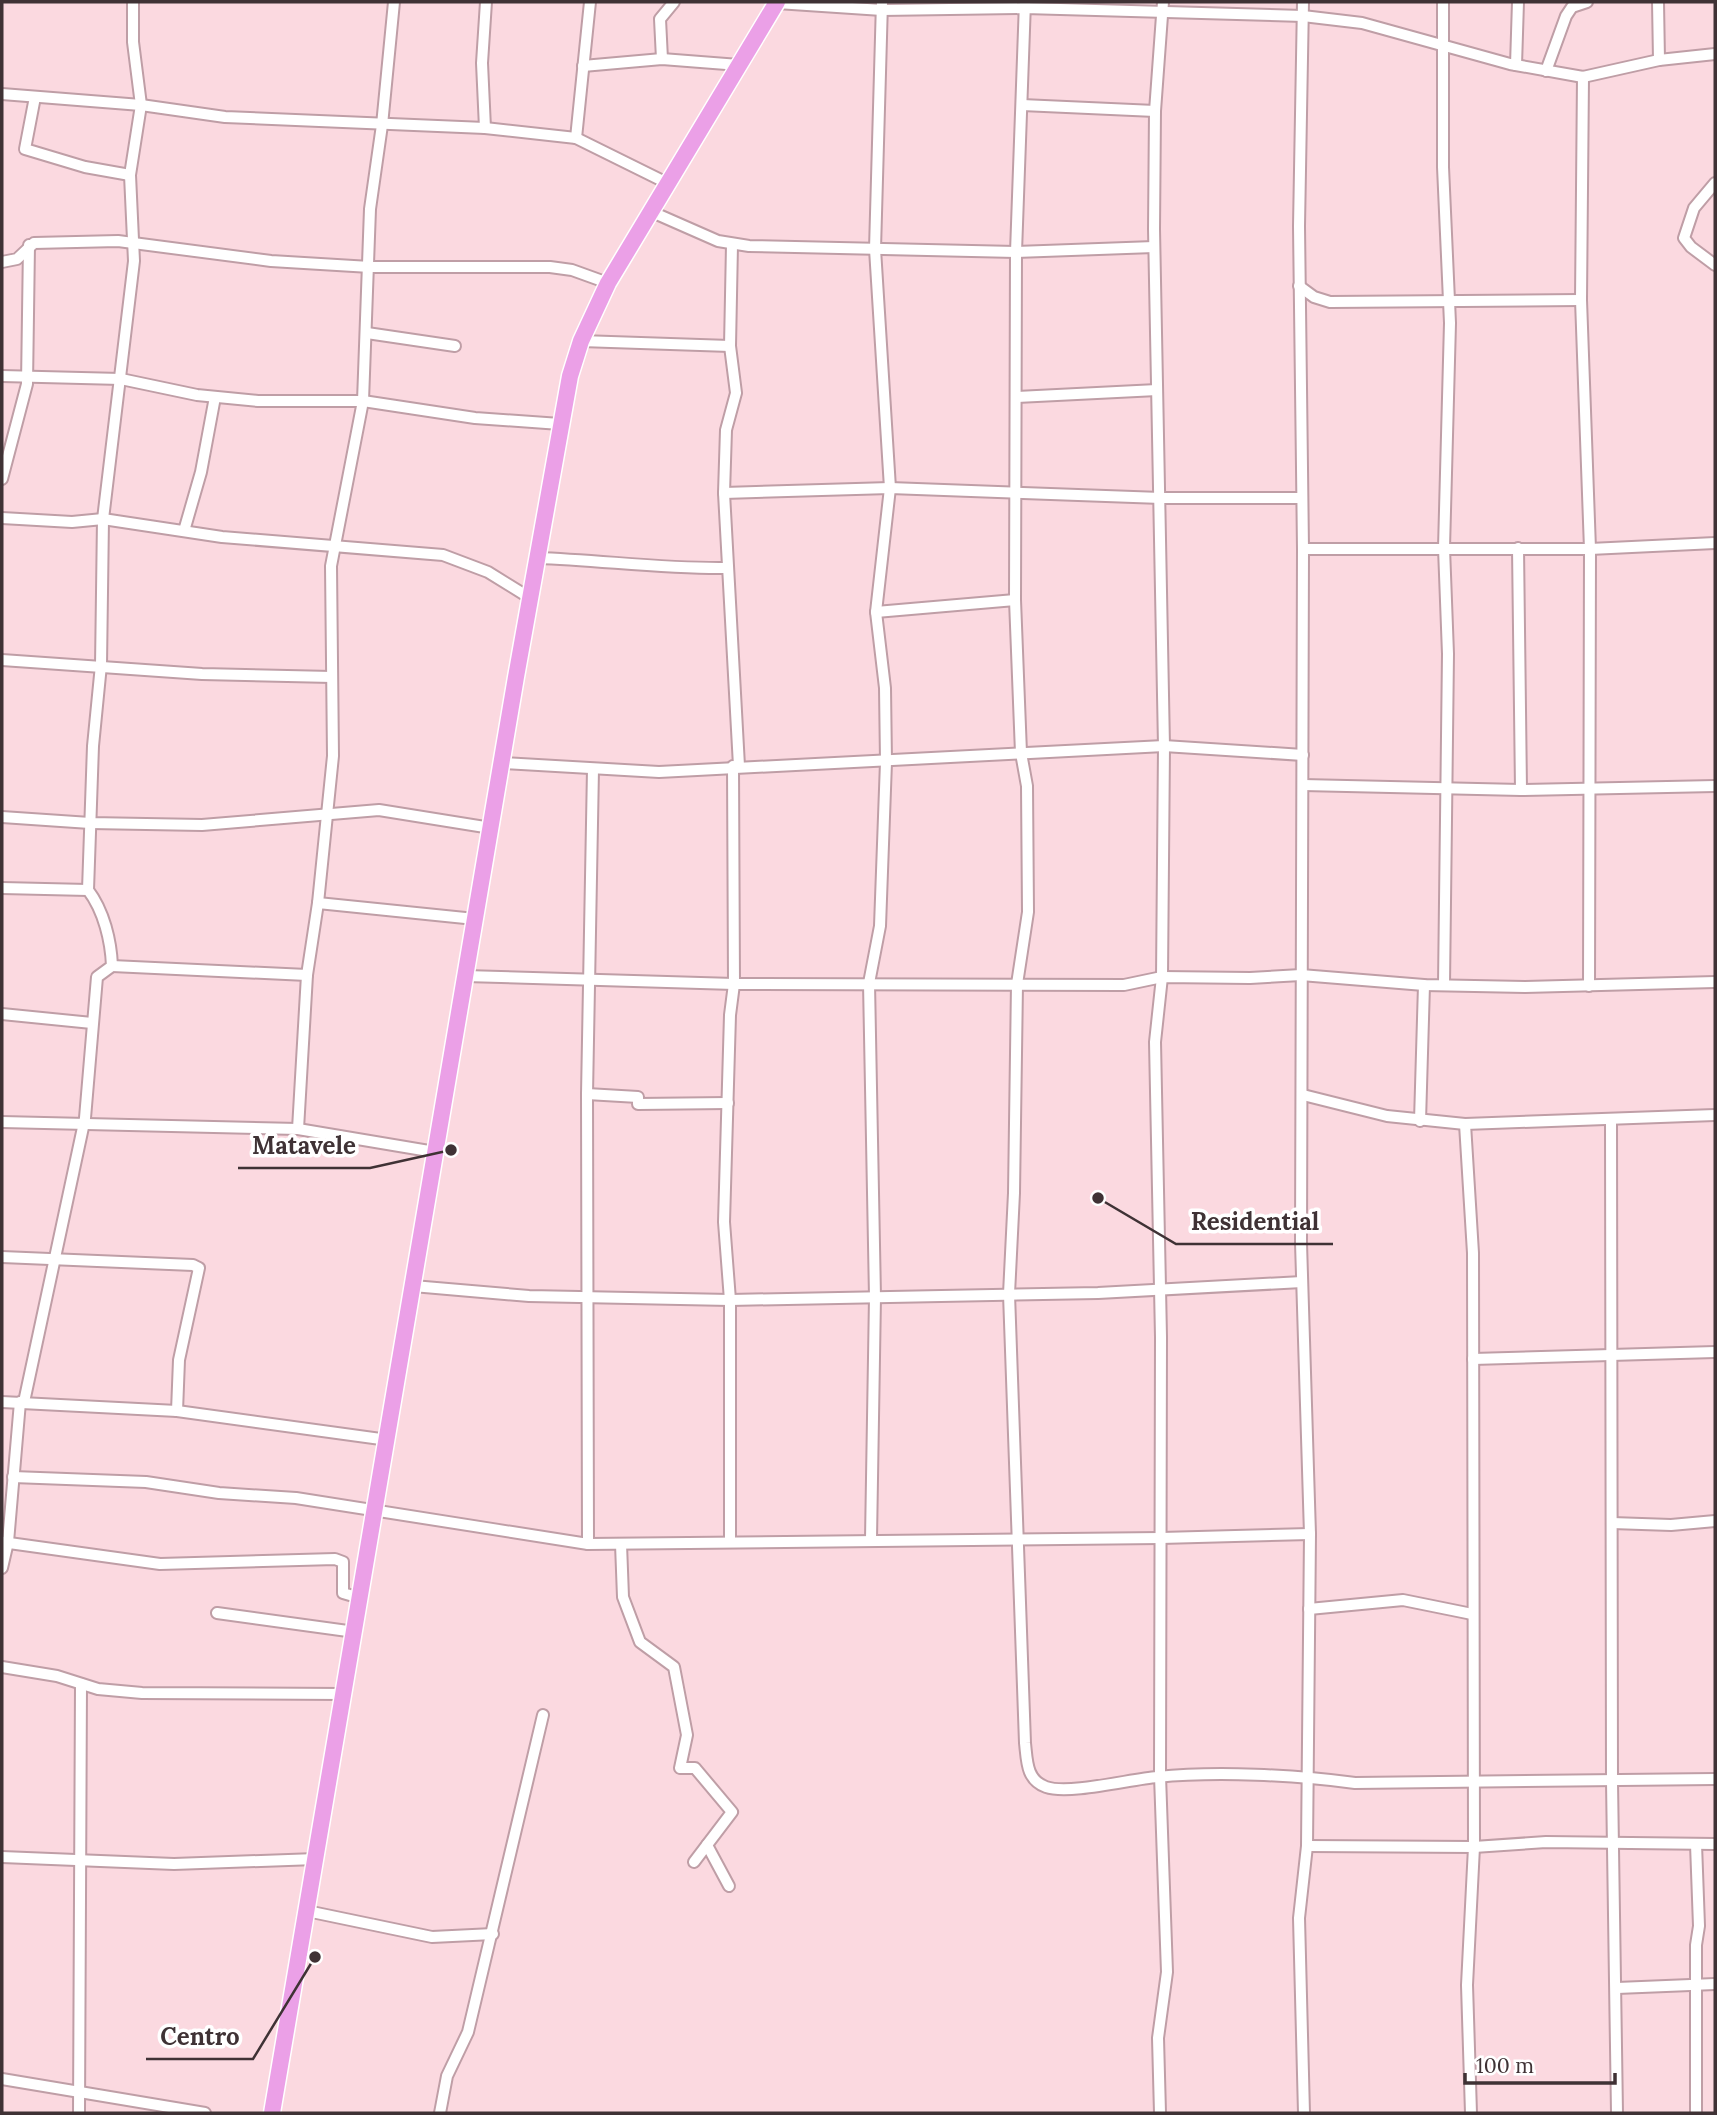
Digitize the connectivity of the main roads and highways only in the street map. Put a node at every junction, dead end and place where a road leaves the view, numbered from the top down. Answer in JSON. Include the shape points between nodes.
{"nodes":[{"id":1,"x":777,"y":2,"type":"edge"},
{"id":2,"x":272,"y":2113,"type":"edge"}],
"edges":[{"from":1,"to":2,"type":"highway","via":[[608,283],[581,341],[560,424]]}]}
